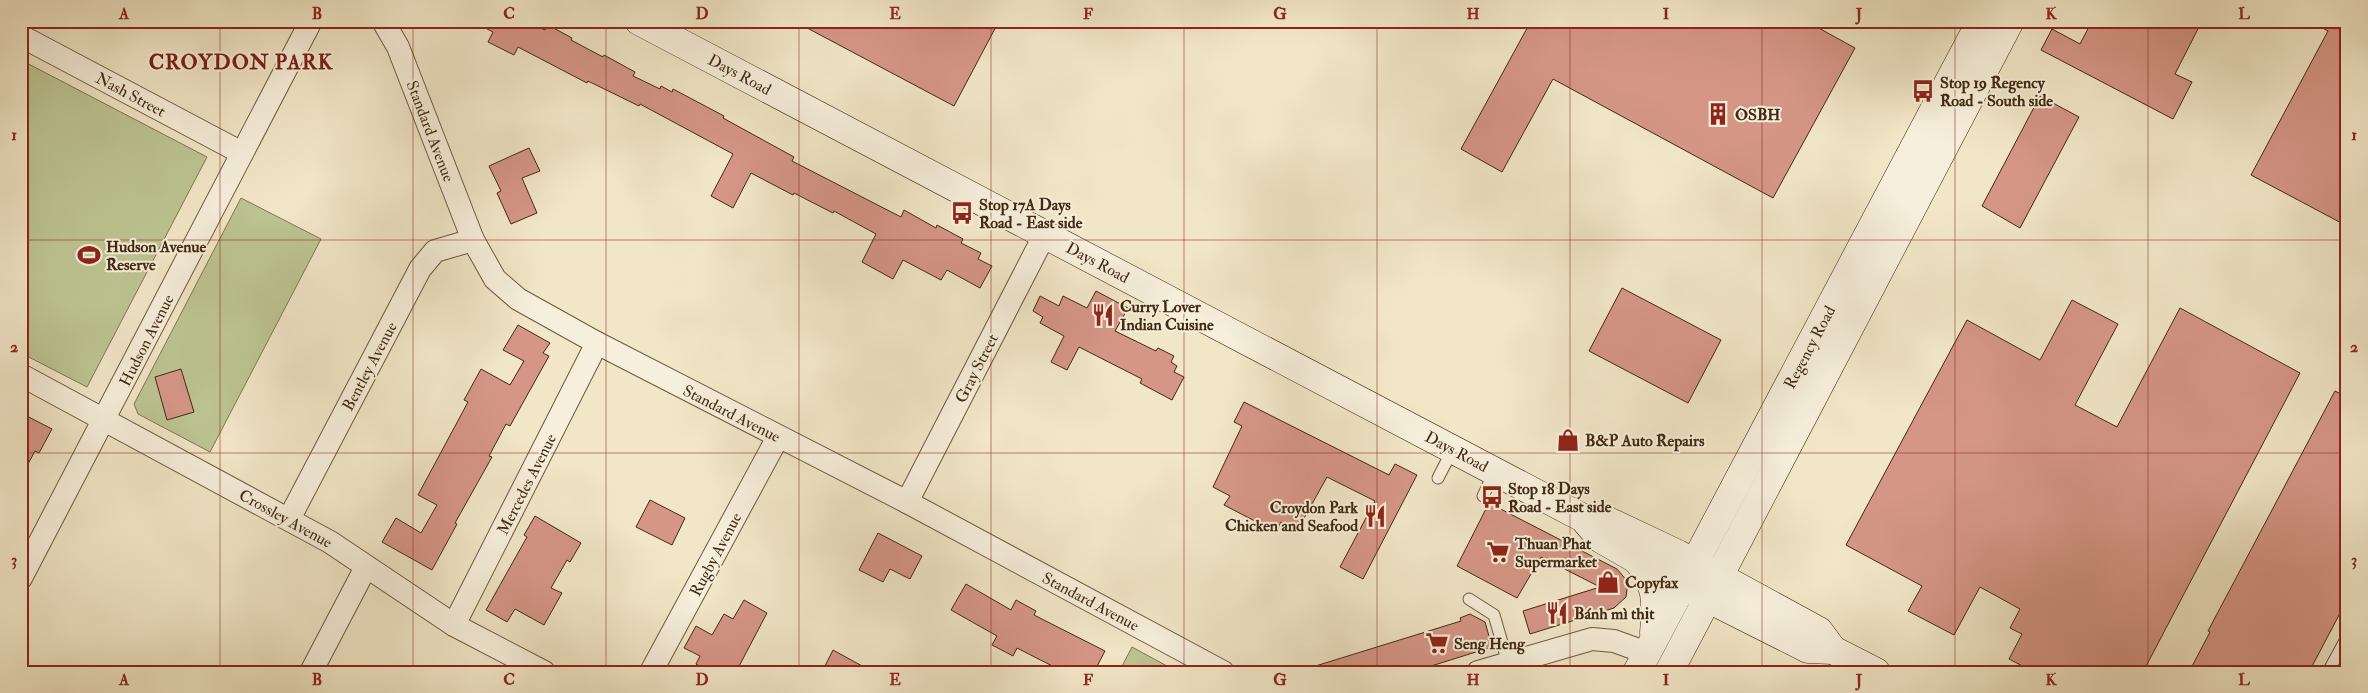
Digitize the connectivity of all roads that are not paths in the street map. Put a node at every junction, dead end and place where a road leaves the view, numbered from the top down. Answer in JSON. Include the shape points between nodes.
{"nodes":[{"id":1,"x":311,"y":21,"type":"edge"},
{"id":2,"x":383,"y":21,"type":"edge"},
{"id":3,"x":639,"y":21,"type":"edge"},
{"id":4,"x":1981,"y":21,"type":"edge"},
{"id":5,"x":2010,"y":21,"type":"edge"},
{"id":6,"x":21,"y":36,"type":"edge"},
{"id":7,"x":242,"y":153,"type":"junction"},
{"id":8,"x":1045,"y":234,"type":"junction"},
{"id":9,"x":473,"y":240,"type":"junction"},
{"id":10,"x":598,"y":343,"type":"junction"},
{"id":11,"x":21,"y":375,"type":"edge"},
{"id":12,"x":105,"y":420,"type":"junction"},
{"id":13,"x":778,"y":437,"type":"junction"},
{"id":14,"x":1453,"y":449,"type":"junction"},
{"id":15,"x":1495,"y":471,"type":"junction"},
{"id":16,"x":1438,"y":478,"type":"dead end"},
{"id":17,"x":1483,"y":496,"type":"dead end"},
{"id":18,"x":907,"y":502,"type":"junction"},
{"id":19,"x":1583,"y":518,"type":"junction"},
{"id":20,"x":289,"y":519,"type":"junction"},
{"id":21,"x":1634,"y":557,"type":"junction"},
{"id":22,"x":366,"y":567,"type":"junction"},
{"id":23,"x":1689,"y":575,"type":"junction"},
{"id":24,"x":21,"y":578,"type":"edge"},
{"id":25,"x":1714,"y":587,"type":"junction"},
{"id":26,"x":1469,"y":599,"type":"dead end"},
{"id":27,"x":454,"y":625,"type":"junction"},
{"id":28,"x":2347,"y":636,"type":"edge"},
{"id":29,"x":1646,"y":656,"type":"edge"},
{"id":30,"x":1512,"y":665,"type":"edge"},
{"id":31,"x":312,"y":672,"type":"edge"},
{"id":32,"x":544,"y":672,"type":"edge"},
{"id":33,"x":651,"y":672,"type":"edge"},
{"id":34,"x":1223,"y":672,"type":"edge"},
{"id":35,"x":1478,"y":672,"type":"edge"},
{"id":36,"x":1669,"y":672,"type":"edge"},
{"id":37,"x":1876,"y":672,"type":"edge"},
{"id":38,"x":2328,"y":672,"type":"edge"}],
"edges":[{"from":1,"to":7,"type":"street","name":"Hudson Avenue"},
{"from":2,"to":9,"type":"street","name":"Standard Avenue","via":[[398,46]]},
{"from":3,"to":8,"type":"main road","name":"Days Road"},
{"from":4,"to":23,"type":"main road","name":"Regency Road"},
{"from":5,"to":25,"type":"main road","name":"Regency Road"},
{"from":6,"to":7,"type":"street","name":"Nash Street"},
{"from":7,"to":12,"type":"street","name":"Hudson Avenue"},
{"from":8,"to":14,"type":"main road","name":"Days Road"},
{"from":8,"to":18,"type":"street","name":"Gray Street"},
{"from":9,"to":10,"type":"street","name":"Standard Avenue","via":[[495,279],[518,299]]},
{"from":9,"to":20,"type":"street","name":"Bentley Avenue","via":[[435,252],[420,269]]},
{"from":10,"to":13,"type":"street","name":"Standard Avenue"},
{"from":10,"to":27,"type":"street","name":"Mercedes Avenue"},
{"from":11,"to":12,"type":"street","name":"Crossley Avenue"},
{"from":12,"to":20,"type":"street","name":"Crossley Avenue"},
{"from":12,"to":24,"type":"street","name":"Hudson Avenue"},
{"from":13,"to":18,"type":"street","name":"Standard Avenue"},
{"from":13,"to":33,"type":"street","name":"Rugby Avenue"},
{"from":14,"to":15,"type":"main road","name":"Days Road"},
{"from":14,"to":16,"type":"lane"},
{"from":15,"to":17,"type":"lane"},
{"from":15,"to":19,"type":"main road","name":"Days Road"},
{"from":18,"to":34,"type":"street","name":"Standard Avenue"},
{"from":19,"to":21,"type":"main road","name":"Days Road","via":[[1601,539]]},
{"from":19,"to":23,"type":"main road","name":"Days Road","via":[[1606,520]]},
{"from":20,"to":22,"type":"street","name":"Crossley Avenue"},
{"from":21,"to":23,"type":"main road","name":"Days Road"},
{"from":21,"to":29,"type":"main road","via":[[1646,570],[1657,603]]},
{"from":22,"to":27,"type":"street","name":"Crossley Avenue"},
{"from":22,"to":31,"type":"street"},
{"from":23,"to":25,"type":"main road","name":"Days Road"},
{"from":23,"to":29,"type":"main road","name":"Regency Road"},
{"from":25,"to":36,"type":"main road","name":"Regency Road"},
{"from":25,"to":37,"type":"main road","name":"Days Road","via":[[1819,632],[1833,650]]},
{"from":26,"to":30,"type":"lane","via":[[1494,615]]},
{"from":27,"to":32,"type":"street","name":"Crossley Avenue"},
{"from":28,"to":38,"type":"lane"},
{"from":29,"to":30,"type":"street","via":[[1614,641],[1592,639]]},
{"from":30,"to":35,"type":"street"}]}
